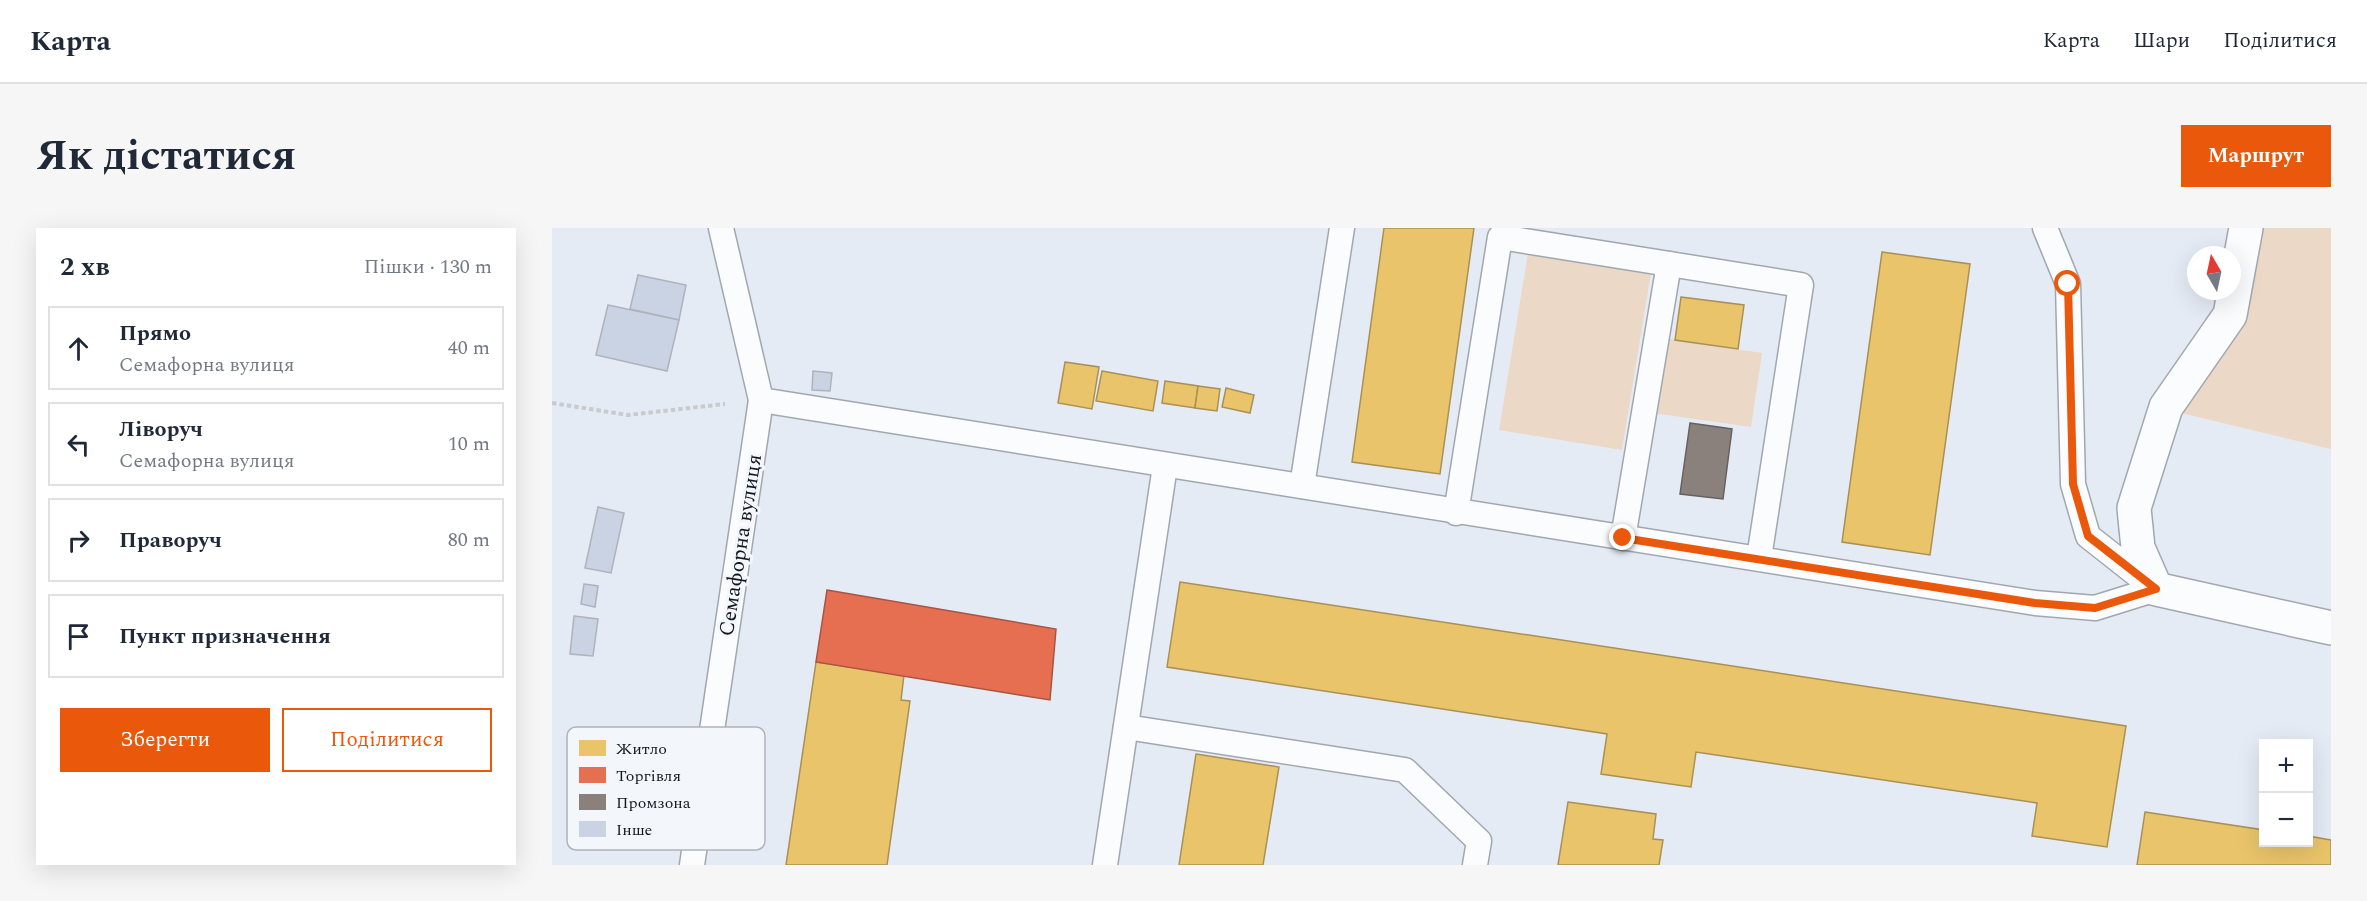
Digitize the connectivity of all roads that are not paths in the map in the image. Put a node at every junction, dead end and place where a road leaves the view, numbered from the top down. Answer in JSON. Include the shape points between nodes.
{"nodes":[{"id":1,"x":721,"y":228,"type":"edge"},
{"id":2,"x":1342,"y":228,"type":"edge"},
{"id":3,"x":2045,"y":228,"type":"edge"},
{"id":4,"x":2246,"y":228,"type":"edge"},
{"id":5,"x":1668,"y":264,"type":"junction"},
{"id":6,"x":761,"y":400,"type":"junction"},
{"id":7,"x":1165,"y":466,"type":"junction"},
{"id":8,"x":1302,"y":486,"type":"junction"},
{"id":9,"x":1456,"y":513,"type":"junction"},
{"id":10,"x":1623,"y":538,"type":"junction"},
{"id":11,"x":1759,"y":558,"type":"junction"},
{"id":12,"x":2156,"y":589,"type":"junction"},
{"id":13,"x":2331,"y":628,"type":"edge"},
{"id":14,"x":712,"y":727,"type":"edge"},
{"id":15,"x":1126,"y":727,"type":"junction"},
{"id":16,"x":694,"y":850,"type":"edge"},
{"id":17,"x":692,"y":865,"type":"edge"},
{"id":18,"x":1105,"y":865,"type":"edge"},
{"id":19,"x":1475,"y":865,"type":"edge"}],
"edges":[{"from":1,"to":6,"type":"lane","name":"Семафорна вулиця"},
{"from":2,"to":8,"type":"lane"},
{"from":3,"to":12,"type":"lane","via":[[2068,284],[2073,484],[2088,536]]},
{"from":4,"to":12,"type":"street","via":[[2230,315],[2166,407],[2134,508],[2138,548]]},
{"from":5,"to":9,"type":"lane","via":[[1500,237]]},
{"from":5,"to":10,"type":"lane"},
{"from":5,"to":11,"type":"lane","via":[[1801,285]]},
{"from":6,"to":7,"type":"lane"},
{"from":6,"to":14,"type":"lane","name":"Семафорна вулиця"},
{"from":7,"to":8,"type":"lane"},
{"from":7,"to":15,"type":"lane"},
{"from":8,"to":9,"type":"lane"},
{"from":9,"to":10,"type":"lane"},
{"from":10,"to":11,"type":"lane"},
{"from":11,"to":12,"type":"lane","via":[[2035,603],[2095,608]]},
{"from":12,"to":13,"type":"street"},
{"from":15,"to":18,"type":"lane"},
{"from":15,"to":19,"type":"lane","via":[[1405,770],[1479,841]]},
{"from":16,"to":17,"type":"lane","name":"Семафорна вулиця"}]}
